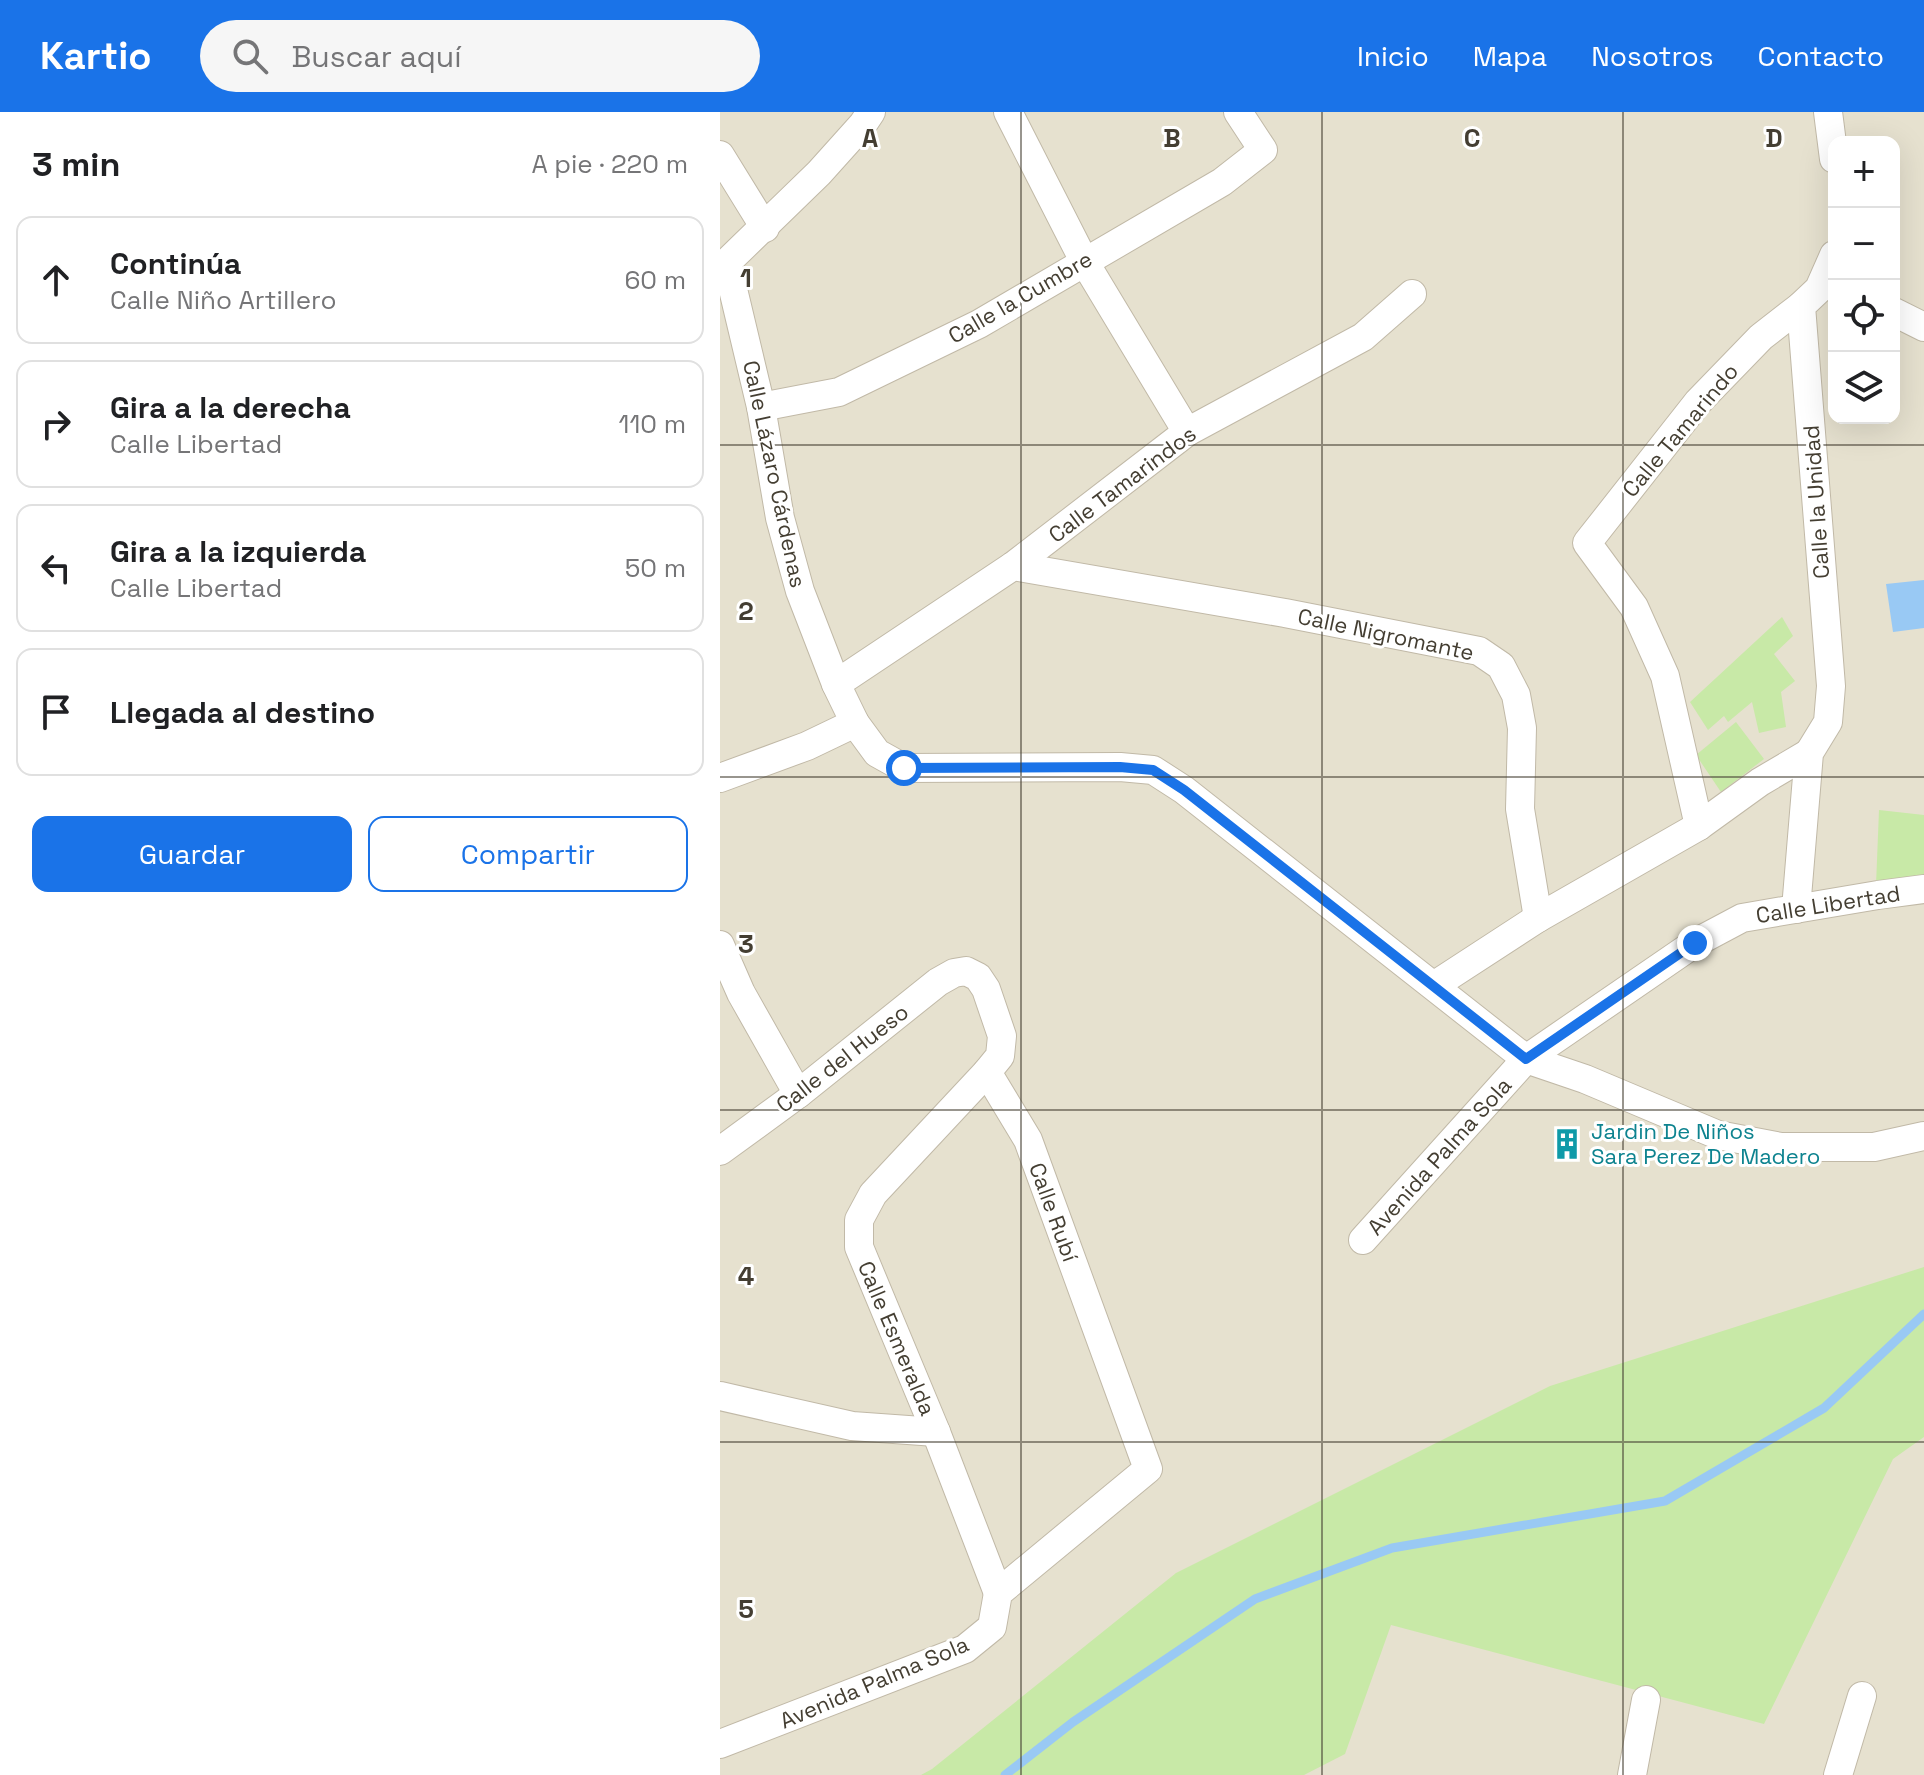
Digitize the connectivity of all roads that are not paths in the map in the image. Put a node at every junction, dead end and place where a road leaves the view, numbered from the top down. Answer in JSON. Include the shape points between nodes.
{"nodes":[{"id":1,"x":871,"y":112,"type":"edge"},
{"id":2,"x":1008,"y":112,"type":"edge"},
{"id":3,"x":1238,"y":112,"type":"edge"},
{"id":4,"x":1828,"y":112,"type":"edge"},
{"id":5,"x":1831,"y":136,"type":"edge"},
{"id":6,"x":720,"y":155,"type":"edge"},
{"id":7,"x":765,"y":228,"type":"junction"},
{"id":8,"x":1084,"y":261,"type":"junction"},
{"id":9,"x":724,"y":267,"type":"edge"},
{"id":10,"x":1828,"y":270,"type":"edge"},
{"id":11,"x":1412,"y":294,"type":"dead end"},
{"id":12,"x":1818,"y":296,"type":"edge"},
{"id":13,"x":1900,"y":315,"type":"edge"},
{"id":14,"x":1924,"y":327,"type":"edge"},
{"id":15,"x":761,"y":407,"type":"junction"},
{"id":16,"x":1187,"y":432,"type":"junction"},
{"id":17,"x":1013,"y":566,"type":"junction"},
{"id":18,"x":836,"y":684,"type":"junction"},
{"id":19,"x":855,"y":723,"type":"junction"},
{"id":20,"x":1809,"y":753,"type":"junction"},
{"id":21,"x":720,"y":778,"type":"edge"},
{"id":22,"x":1699,"y":826,"type":"junction"},
{"id":23,"x":1924,"y":889,"type":"edge"},
{"id":24,"x":1796,"y":909,"type":"junction"},
{"id":25,"x":1538,"y":918,"type":"junction"},
{"id":26,"x":720,"y":945,"type":"edge"},
{"id":27,"x":1435,"y":985,"type":"junction"},
{"id":28,"x":731,"y":998,"type":"edge"},
{"id":29,"x":1526,"y":1059,"type":"junction"},
{"id":30,"x":987,"y":1072,"type":"junction"},
{"id":31,"x":798,"y":1094,"type":"junction"},
{"id":32,"x":1924,"y":1136,"type":"edge"},
{"id":33,"x":720,"y":1151,"type":"edge"},
{"id":34,"x":1363,"y":1240,"type":"dead end"},
{"id":35,"x":720,"y":1396,"type":"edge"},
{"id":36,"x":936,"y":1432,"type":"junction"},
{"id":37,"x":998,"y":1593,"type":"junction"},
{"id":38,"x":1862,"y":1696,"type":"dead end"},
{"id":39,"x":1646,"y":1700,"type":"dead end"},
{"id":40,"x":720,"y":1744,"type":"edge"},
{"id":41,"x":1632,"y":1775,"type":"edge"},
{"id":42,"x":1838,"y":1775,"type":"edge"}],
"edges":[{"from":1,"to":7,"type":"street"},
{"from":2,"to":8,"type":"street"},
{"from":3,"to":8,"type":"street","name":"Calle la Cumbre","via":[[1263,150],[1222,182]]},
{"from":4,"to":5,"type":"street"},
{"from":6,"to":7,"type":"street"},
{"from":7,"to":9,"type":"street"},
{"from":8,"to":15,"type":"street","name":"Calle la Cumbre","via":[[979,324],[839,392]]},
{"from":8,"to":16,"type":"street"},
{"from":9,"to":15,"type":"street","name":"Calle Lázaro Cárdenas"},
{"from":10,"to":12,"type":"street","name":"Calle la Unidad"},
{"from":11,"to":16,"type":"street","name":"Calle Tamarindos","via":[[1363,337]]},
{"from":12,"to":20,"type":"street","name":"Calle la Unidad","via":[[1831,686],[1828,722]]},
{"from":12,"to":22,"type":"street","name":"Calle Tamarindo","via":[[1761,337],[1698,402],[1587,543],[1634,607],[1665,676]]},
{"from":13,"to":14,"type":"street"},
{"from":15,"to":18,"type":"street","name":"Calle Lázaro Cárdenas","via":[[780,518],[800,591]]},
{"from":16,"to":17,"type":"street","name":"Calle Tamarindos"},
{"from":17,"to":18,"type":"street","name":"Calle Tamarindos"},
{"from":17,"to":25,"type":"street","name":"Calle Nigromante","via":[[1479,651],[1501,666],[1516,695],[1522,728],[1520,809]]},
{"from":18,"to":19,"type":"street","name":"Calle Lázaro Cárdenas"},
{"from":19,"to":21,"type":"street"},
{"from":19,"to":27,"type":"street","name":"Calle Lázaro Cárdenas","via":[[877,753],[904,768],[1153,770]]},
{"from":20,"to":22,"type":"street"},
{"from":20,"to":24,"type":"street","name":"Calle la Unidad"},
{"from":22,"to":25,"type":"street"},
{"from":23,"to":24,"type":"street","name":"Calle Libertad"},
{"from":24,"to":29,"type":"street","name":"Calle Libertad","via":[[1742,918],[1695,943]]},
{"from":25,"to":27,"type":"street"},
{"from":26,"to":28,"type":"street"},
{"from":27,"to":29,"type":"street"},
{"from":28,"to":31,"type":"street"},
{"from":29,"to":32,"type":"street","name":"Avenida Palma Sola","via":[[1718,1135],[1781,1147],[1874,1147]]},
{"from":29,"to":34,"type":"street","name":"Avenida Palma Sola"},
{"from":30,"to":31,"type":"street","name":"Calle del Hueso","via":[[1000,1056],[1002,1036],[986,989],[966,971],[938,982]]},
{"from":30,"to":36,"type":"street","name":"Calle Esmeralda","via":[[873,1194],[859,1220],[859,1247]]},
{"from":30,"to":37,"type":"street","name":"Calle Rubí","via":[[1028,1140],[1148,1469]]},
{"from":31,"to":33,"type":"street","name":"Calle del Hueso"},
{"from":35,"to":36,"type":"street","via":[[852,1426]]},
{"from":36,"to":37,"type":"street","name":"Calle Esmeralda"},
{"from":37,"to":40,"type":"street","name":"Avenida Palma Sola","via":[[992,1627],[965,1649]]},
{"from":38,"to":42,"type":"street"},
{"from":39,"to":41,"type":"street"}]}
